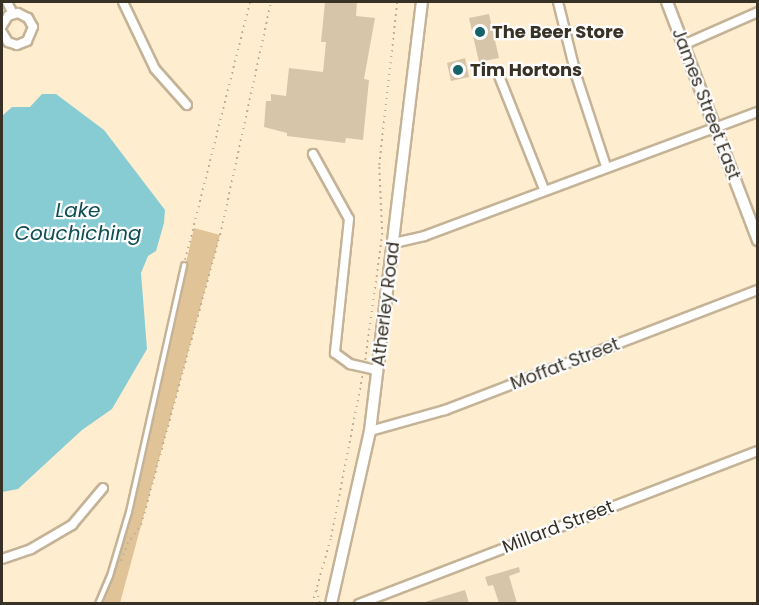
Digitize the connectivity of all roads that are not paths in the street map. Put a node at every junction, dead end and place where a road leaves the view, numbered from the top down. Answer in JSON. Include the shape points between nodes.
{"nodes":[{"id":1,"x":8,"y":2,"type":"edge"},
{"id":2,"x":123,"y":2,"type":"edge"},
{"id":3,"x":422,"y":2,"type":"edge"},
{"id":4,"x":558,"y":2,"type":"edge"},
{"id":5,"x":667,"y":2,"type":"edge"},
{"id":6,"x":758,"y":12,"type":"edge"},
{"id":7,"x":13,"y":14,"type":"junction"},
{"id":8,"x":2,"y":26,"type":"edge"},
{"id":9,"x":2,"y":32,"type":"edge"},
{"id":10,"x":683,"y":45,"type":"junction"},
{"id":11,"x":499,"y":76,"type":"dead end"},
{"id":12,"x":187,"y":105,"type":"dead end"},
{"id":13,"x":758,"y":112,"type":"edge"},
{"id":14,"x":714,"y":127,"type":"junction"},
{"id":15,"x":313,"y":154,"type":"dead end"},
{"id":16,"x":606,"y":166,"type":"junction"},
{"id":17,"x":544,"y":189,"type":"junction"},
{"id":18,"x":755,"y":223,"type":"edge"},
{"id":19,"x":758,"y":240,"type":"edge"},
{"id":20,"x":394,"y":243,"type":"junction"},
{"id":21,"x":184,"y":265,"type":"road end"},
{"id":22,"x":758,"y":290,"type":"edge"},
{"id":23,"x":377,"y":370,"type":"junction"},
{"id":24,"x":370,"y":431,"type":"junction"},
{"id":25,"x":758,"y":451,"type":"edge"},
{"id":26,"x":103,"y":488,"type":"dead end"},
{"id":27,"x":2,"y":559,"type":"edge"},
{"id":28,"x":98,"y":603,"type":"edge"},
{"id":29,"x":331,"y":603,"type":"edge"},
{"id":30,"x":359,"y":603,"type":"edge"}],
"edges":[{"from":1,"to":7,"type":"street"},
{"from":2,"to":12,"type":"street","via":[[155,69]]},
{"from":3,"to":20,"type":"main road","name":"Atherley Road"},
{"from":4,"to":16,"type":"street","via":[[576,75]]},
{"from":5,"to":10,"type":"main road","name":"James Street East"},
{"from":6,"to":10,"type":"street"},
{"from":7,"to":8,"type":"street"},
{"from":7,"to":9,"type":"street","via":[[23,15],[31,22],[30,37],[22,44],[12,44]]},
{"from":10,"to":14,"type":"main road","name":"James Street East"},
{"from":11,"to":17,"type":"street"},
{"from":13,"to":14,"type":"street"},
{"from":14,"to":16,"type":"street"},
{"from":14,"to":18,"type":"main road","name":"James Street East"},
{"from":15,"to":23,"type":"street","via":[[349,219],[335,353],[338,359]]},
{"from":16,"to":17,"type":"street"},
{"from":17,"to":20,"type":"street","via":[[424,236]]},
{"from":18,"to":19,"type":"main road","name":"James Street East"},
{"from":20,"to":23,"type":"main road","name":"Atherley Road"},
{"from":21,"to":28,"type":"lane","via":[[129,512]]},
{"from":22,"to":24,"type":"street","name":"Moffat Street","via":[[445,410]]},
{"from":23,"to":24,"type":"main road","name":"Atherley Road"},
{"from":24,"to":29,"type":"main road","name":"Atherley Road"},
{"from":25,"to":30,"type":"street","name":"Millard Street"},
{"from":26,"to":27,"type":"street","via":[[72,525],[31,549]]}]}
